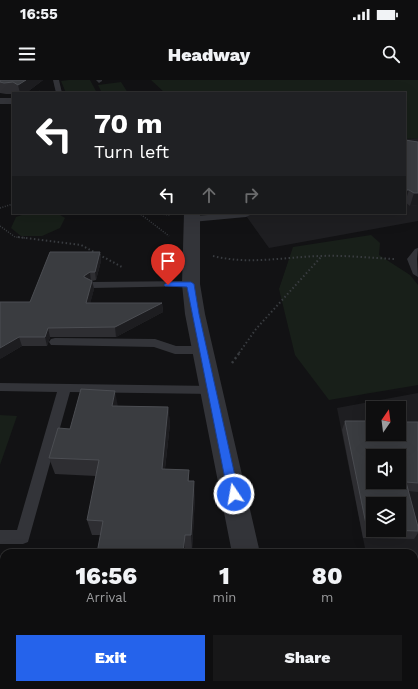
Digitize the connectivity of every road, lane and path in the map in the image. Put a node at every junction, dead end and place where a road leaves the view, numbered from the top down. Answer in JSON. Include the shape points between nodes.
{"nodes":[{"id":1,"x":56,"y":80,"type":"edge"},
{"id":2,"x":59,"y":92,"type":"edge"},
{"id":3,"x":0,"y":101,"type":"edge"},
{"id":4,"x":12,"y":101,"type":"edge"},
{"id":5,"x":12,"y":204,"type":"edge"},
{"id":6,"x":0,"y":208,"type":"edge"},
{"id":7,"x":140,"y":214,"type":"edge"},
{"id":8,"x":246,"y":215,"type":"dead end"},
{"id":9,"x":192,"y":216,"type":"edge"},
{"id":10,"x":0,"y":226,"type":"edge"},
{"id":11,"x":192,"y":250,"type":"junction"},
{"id":12,"x":418,"y":251,"type":"edge"},
{"id":13,"x":321,"y":256,"type":"junction"},
{"id":14,"x":412,"y":259,"type":"junction"},
{"id":15,"x":125,"y":269,"type":"dead end"},
{"id":16,"x":418,"y":274,"type":"edge"},
{"id":17,"x":191,"y":284,"type":"junction"},
{"id":18,"x":92,"y":285,"type":"edge"},
{"id":19,"x":55,"y":342,"type":"dead end"},
{"id":20,"x":204,"y":350,"type":"junction"},
{"id":21,"x":0,"y":387,"type":"edge"},
{"id":22,"x":65,"y":387,"type":"junction"},
{"id":23,"x":213,"y":390,"type":"junction"},
{"id":24,"x":0,"y":537,"type":"edge"},
{"id":25,"x":245,"y":549,"type":"edge"}],
"edges":[{"from":1,"to":2,"type":"lane"},
{"from":3,"to":4,"type":"street"},
{"from":5,"to":6,"type":"path"},
{"from":7,"to":11,"type":"path"},
{"from":8,"to":9,"type":"lane"},
{"from":9,"to":11,"type":"street"},
{"from":10,"to":15,"type":"path","via":[[15,238],[81,245]]},
{"from":11,"to":13,"type":"path","via":[[241,261]]},
{"from":11,"to":17,"type":"street"},
{"from":12,"to":14,"type":"lane"},
{"from":13,"to":14,"type":"path"},
{"from":13,"to":23,"type":"path","via":[[256,329]]},
{"from":14,"to":16,"type":"lane"},
{"from":17,"to":18,"type":"lane"},
{"from":17,"to":20,"type":"street"},
{"from":19,"to":20,"type":"lane","via":[[154,343],[175,350]]},
{"from":20,"to":23,"type":"street"},
{"from":21,"to":22,"type":"lane"},
{"from":22,"to":23,"type":"lane"},
{"from":22,"to":24,"type":"lane","via":[[23,537]]},
{"from":23,"to":25,"type":"street"}]}
